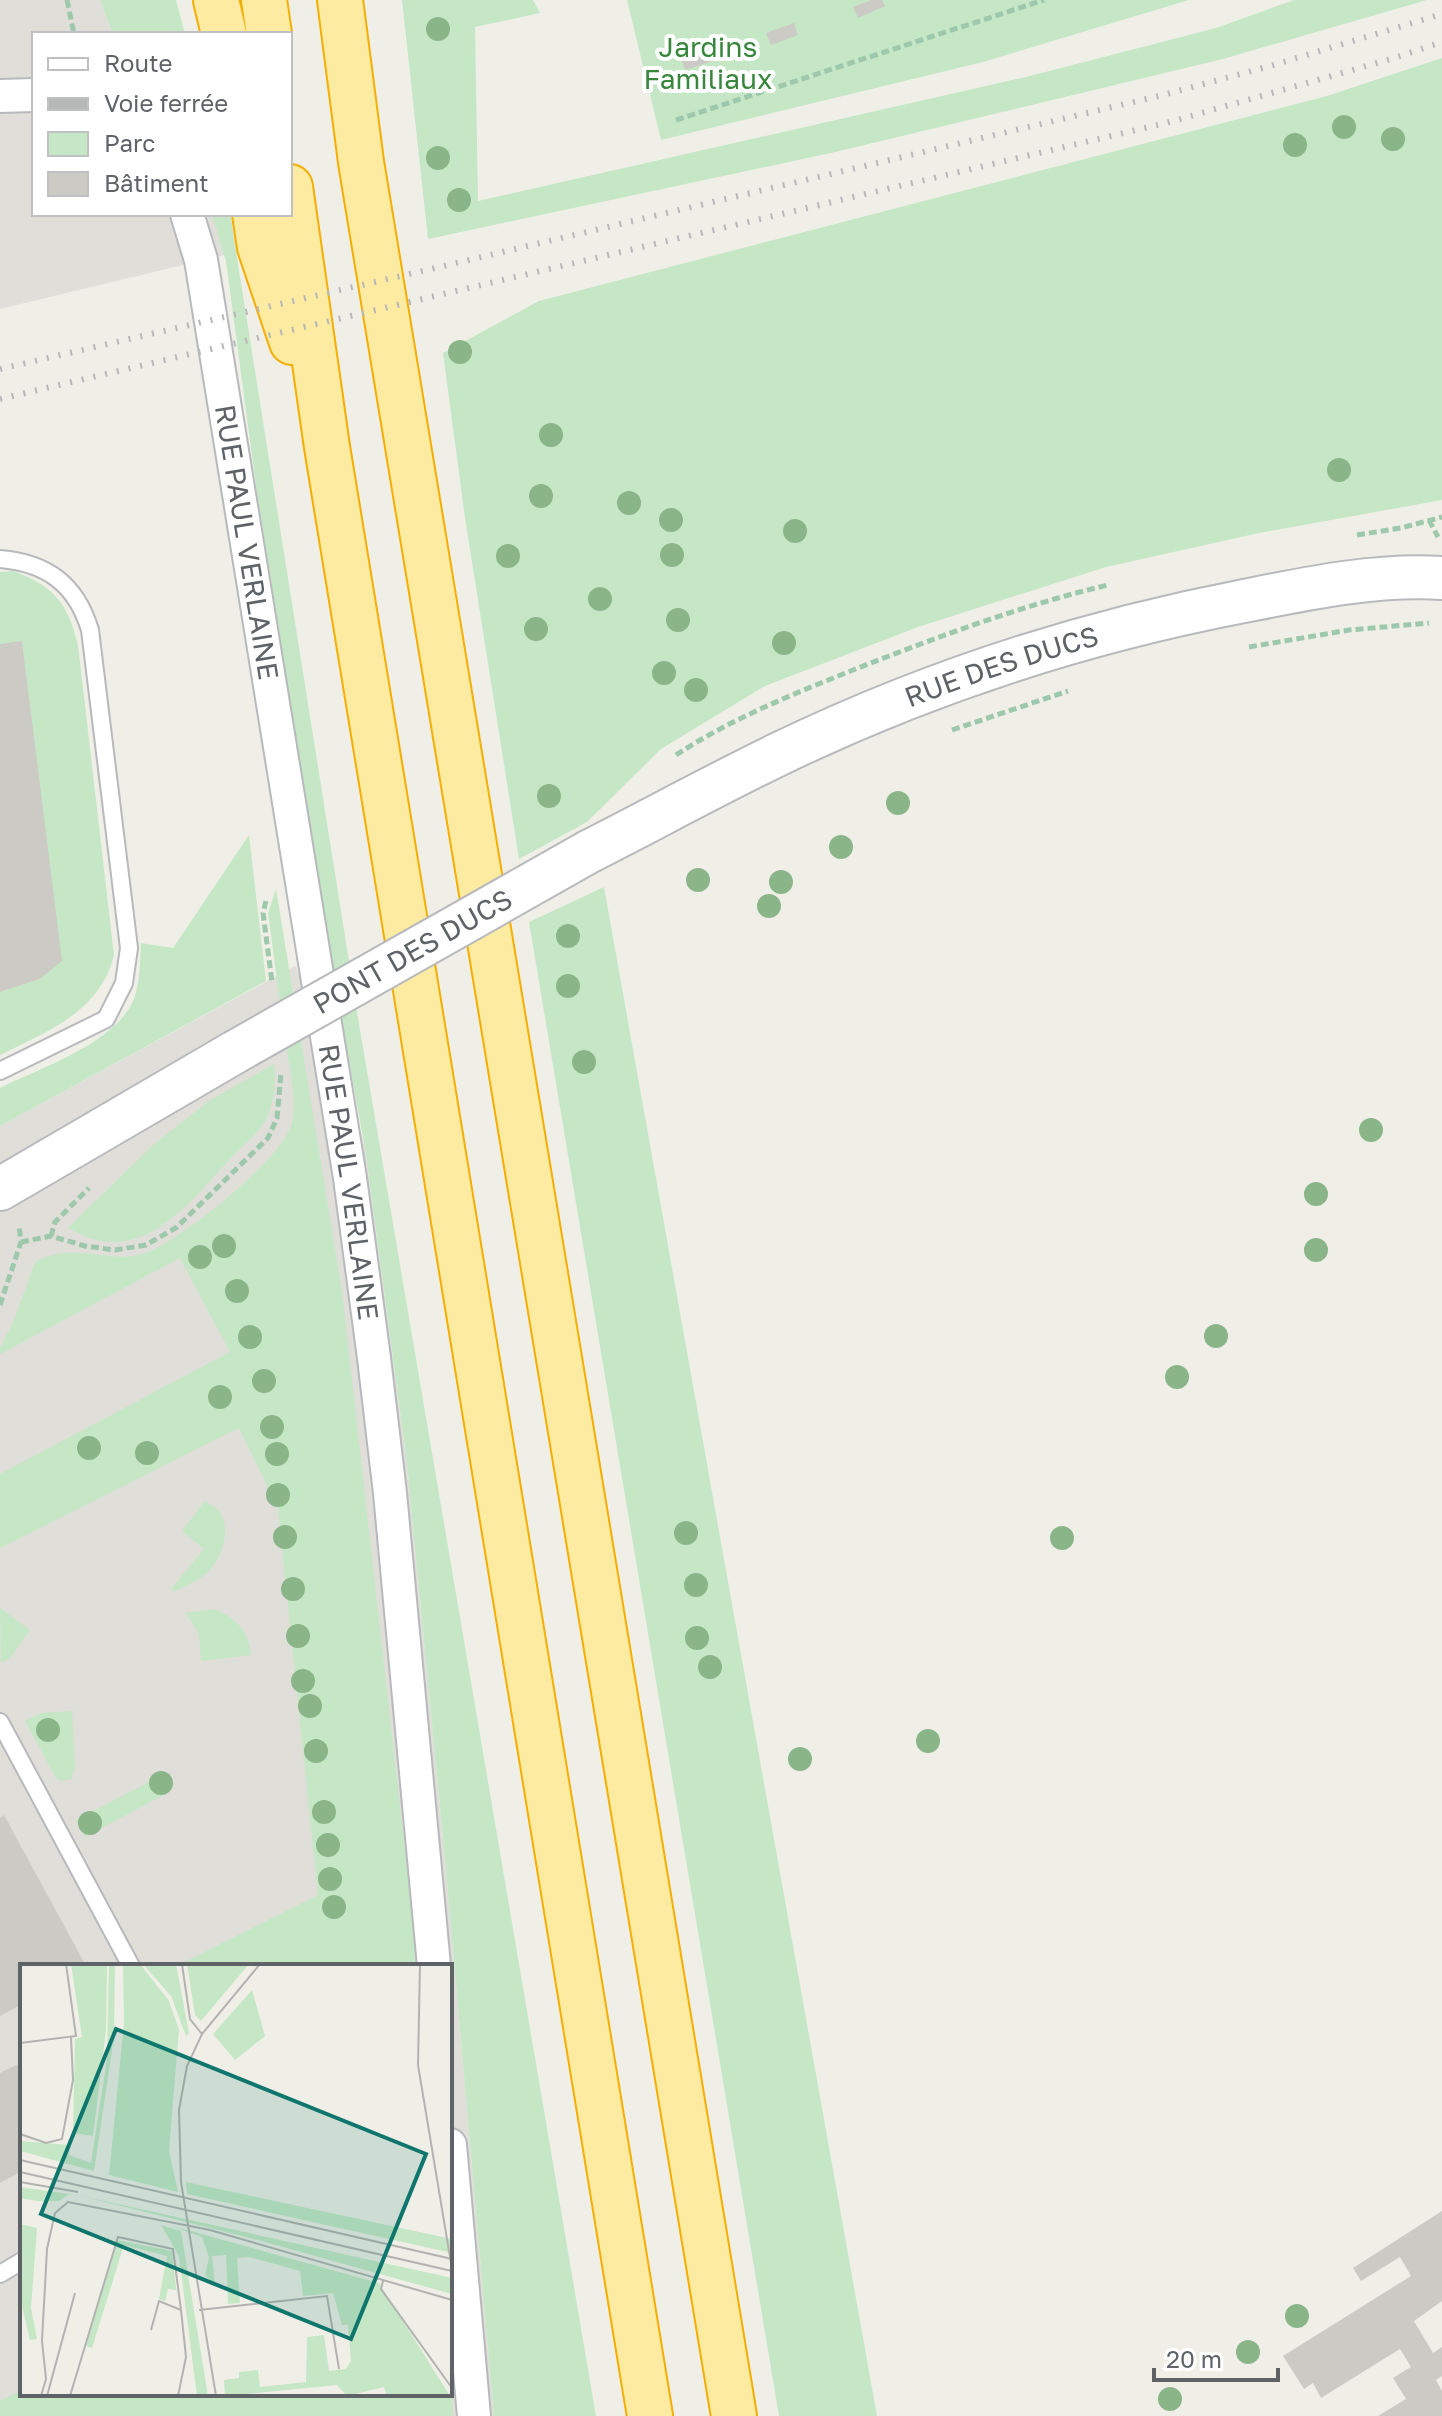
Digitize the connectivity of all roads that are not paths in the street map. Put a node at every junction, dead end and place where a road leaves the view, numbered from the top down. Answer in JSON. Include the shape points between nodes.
{"nodes":[{"id":1,"x":216,"y":0,"type":"edge"},
{"id":2,"x":264,"y":0,"type":"edge"},
{"id":3,"x":340,"y":0,"type":"edge"},
{"id":4,"x":350,"y":0,"type":"edge"},
{"id":5,"x":224,"y":32,"type":"edge"},
{"id":6,"x":269,"y":32,"type":"edge"},
{"id":7,"x":32,"y":95,"type":"edge"},
{"id":8,"x":0,"y":96,"type":"edge"},
{"id":9,"x":361,"y":162,"type":"junction"},
{"id":10,"x":292,"y":201,"type":"edge"},
{"id":11,"x":188,"y":216,"type":"edge"},
{"id":12,"x":255,"y":216,"type":"edge"},
{"id":13,"x":327,"y":447,"type":"junction"},
{"id":14,"x":0,"y":559,"type":"edge"},
{"id":15,"x":1442,"y":578,"type":"edge"},
{"id":16,"x":590,"y":851,"type":"joint"},
{"id":17,"x":0,"y":1071,"type":"edge"},
{"id":18,"x":0,"y":1189,"type":"edge"},
{"id":19,"x":0,"y":1722,"type":"edge"},
{"id":20,"x":130,"y":1964,"type":"edge"},
{"id":21,"x":434,"y":1964,"type":"edge"},
{"id":22,"x":452,"y":2168,"type":"edge"},
{"id":23,"x":20,"y":2262,"type":"edge"},
{"id":24,"x":0,"y":2274,"type":"edge"},
{"id":25,"x":474,"y":2416,"type":"edge"},
{"id":26,"x":650,"y":2416,"type":"edge"},
{"id":27,"x":734,"y":2416,"type":"edge"}],
"edges":[{"from":1,"to":5,"type":"highway"},
{"from":2,"to":6,"type":"highway"},
{"from":3,"to":9,"type":"highway"},
{"from":4,"to":9,"type":"highway"},
{"from":7,"to":8,"type":"street"},
{"from":9,"to":27,"type":"highway"},
{"from":10,"to":13,"type":"highway"},
{"from":11,"to":21,"type":"street","name":"RUE PAUL VERLAINE","via":[[201,260],[350,1178],[390,1493]]},
{"from":12,"to":13,"type":"highway","via":[[260,247]]},
{"from":13,"to":26,"type":"highway"},
{"from":14,"to":17,"type":"lane","via":[[33,565],[54,576],[83,607],[129,948],[124,983],[106,1019]]},
{"from":15,"to":16,"type":"street","name":"RUE DES DUCS","via":[[1348,583],[1229,604],[1134,624],[1003,663],[780,753]]},
{"from":16,"to":18,"type":"street","name":"PONT DES DUCS","bridge":true},
{"from":19,"to":20,"type":"lane"},
{"from":22,"to":25,"type":"street"},
{"from":23,"to":24,"type":"lane"}]}
